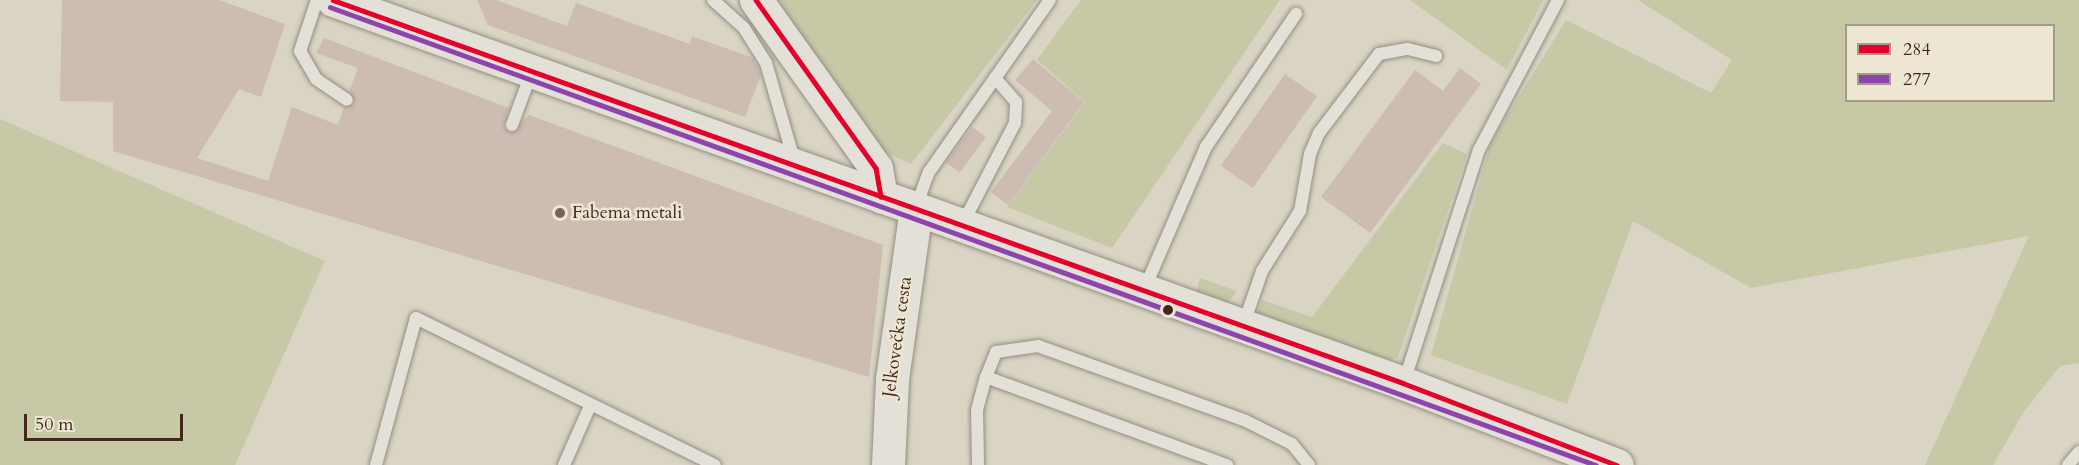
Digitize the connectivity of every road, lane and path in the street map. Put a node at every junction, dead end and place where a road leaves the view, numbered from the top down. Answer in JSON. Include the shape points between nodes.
{"nodes":[{"id":1,"x":317,"y":0,"type":"edge"},
{"id":2,"x":333,"y":0,"type":"edge"},
{"id":3,"x":713,"y":0,"type":"edge"},
{"id":4,"x":756,"y":0,"type":"edge"},
{"id":5,"x":1050,"y":0,"type":"edge"},
{"id":6,"x":1558,"y":0,"type":"edge"},
{"id":7,"x":1296,"y":14,"type":"dead end"},
{"id":8,"x":1436,"y":56,"type":"dead end"},
{"id":9,"x":531,"y":72,"type":"junction"},
{"id":10,"x":995,"y":78,"type":"junction"},
{"id":11,"x":347,"y":100,"type":"dead end"},
{"id":12,"x":512,"y":125,"type":"dead end"},
{"id":13,"x":796,"y":168,"type":"junction"},
{"id":14,"x":881,"y":197,"type":"junction"},
{"id":15,"x":916,"y":209,"type":"junction"},
{"id":16,"x":962,"y":225,"type":"junction"},
{"id":17,"x":1143,"y":291,"type":"junction"},
{"id":18,"x":1243,"y":327,"type":"junction"},
{"id":19,"x":986,"y":377,"type":"junction"},
{"id":20,"x":1404,"y":383,"type":"junction"},
{"id":21,"x":590,"y":406,"type":"junction"},
{"id":22,"x":2079,"y":452,"type":"edge"},
{"id":23,"x":376,"y":465,"type":"edge"},
{"id":24,"x":564,"y":465,"type":"edge"},
{"id":25,"x":715,"y":465,"type":"edge"},
{"id":26,"x":888,"y":465,"type":"edge"},
{"id":27,"x":978,"y":465,"type":"edge"},
{"id":28,"x":1227,"y":465,"type":"edge"},
{"id":29,"x":1309,"y":465,"type":"edge"},
{"id":30,"x":1617,"y":465,"type":"edge"},
{"id":31,"x":2068,"y":465,"type":"edge"}],
"edges":[{"from":1,"to":11,"type":"lane","via":[[300,51],[316,79]]},
{"from":2,"to":9,"type":"street"},
{"from":3,"to":13,"type":"lane","via":[[744,28],[766,63]]},
{"from":4,"to":14,"type":"street","via":[[876,168]]},
{"from":5,"to":10,"type":"lane"},
{"from":6,"to":20,"type":"lane","via":[[1479,150]]},
{"from":7,"to":17,"type":"lane","via":[[1206,147]]},
{"from":8,"to":18,"type":"lane","via":[[1408,49],[1379,54],[1319,133],[1310,154],[1300,211],[1262,271]]},
{"from":9,"to":12,"type":"lane"},
{"from":9,"to":13,"type":"street"},
{"from":10,"to":15,"type":"lane","via":[[929,172]]},
{"from":10,"to":16,"type":"lane","via":[[1011,92],[1016,117]]},
{"from":13,"to":14,"type":"street"},
{"from":14,"to":15,"type":"street"},
{"from":15,"to":16,"type":"street"},
{"from":15,"to":26,"type":"street","name":"Jelkovečka cesta","via":[[892,379]]},
{"from":16,"to":17,"type":"street"},
{"from":17,"to":18,"type":"street"},
{"from":18,"to":20,"type":"street"},
{"from":19,"to":27,"type":"lane","via":[[977,410]]},
{"from":19,"to":28,"type":"lane"},
{"from":19,"to":29,"type":"lane","via":[[996,352],[1038,346],[1246,421],[1292,444]]},
{"from":20,"to":30,"type":"street"},
{"from":21,"to":23,"type":"lane","via":[[416,318]]},
{"from":21,"to":24,"type":"lane"},
{"from":21,"to":25,"type":"lane"},
{"from":22,"to":31,"type":"lane"}]}
